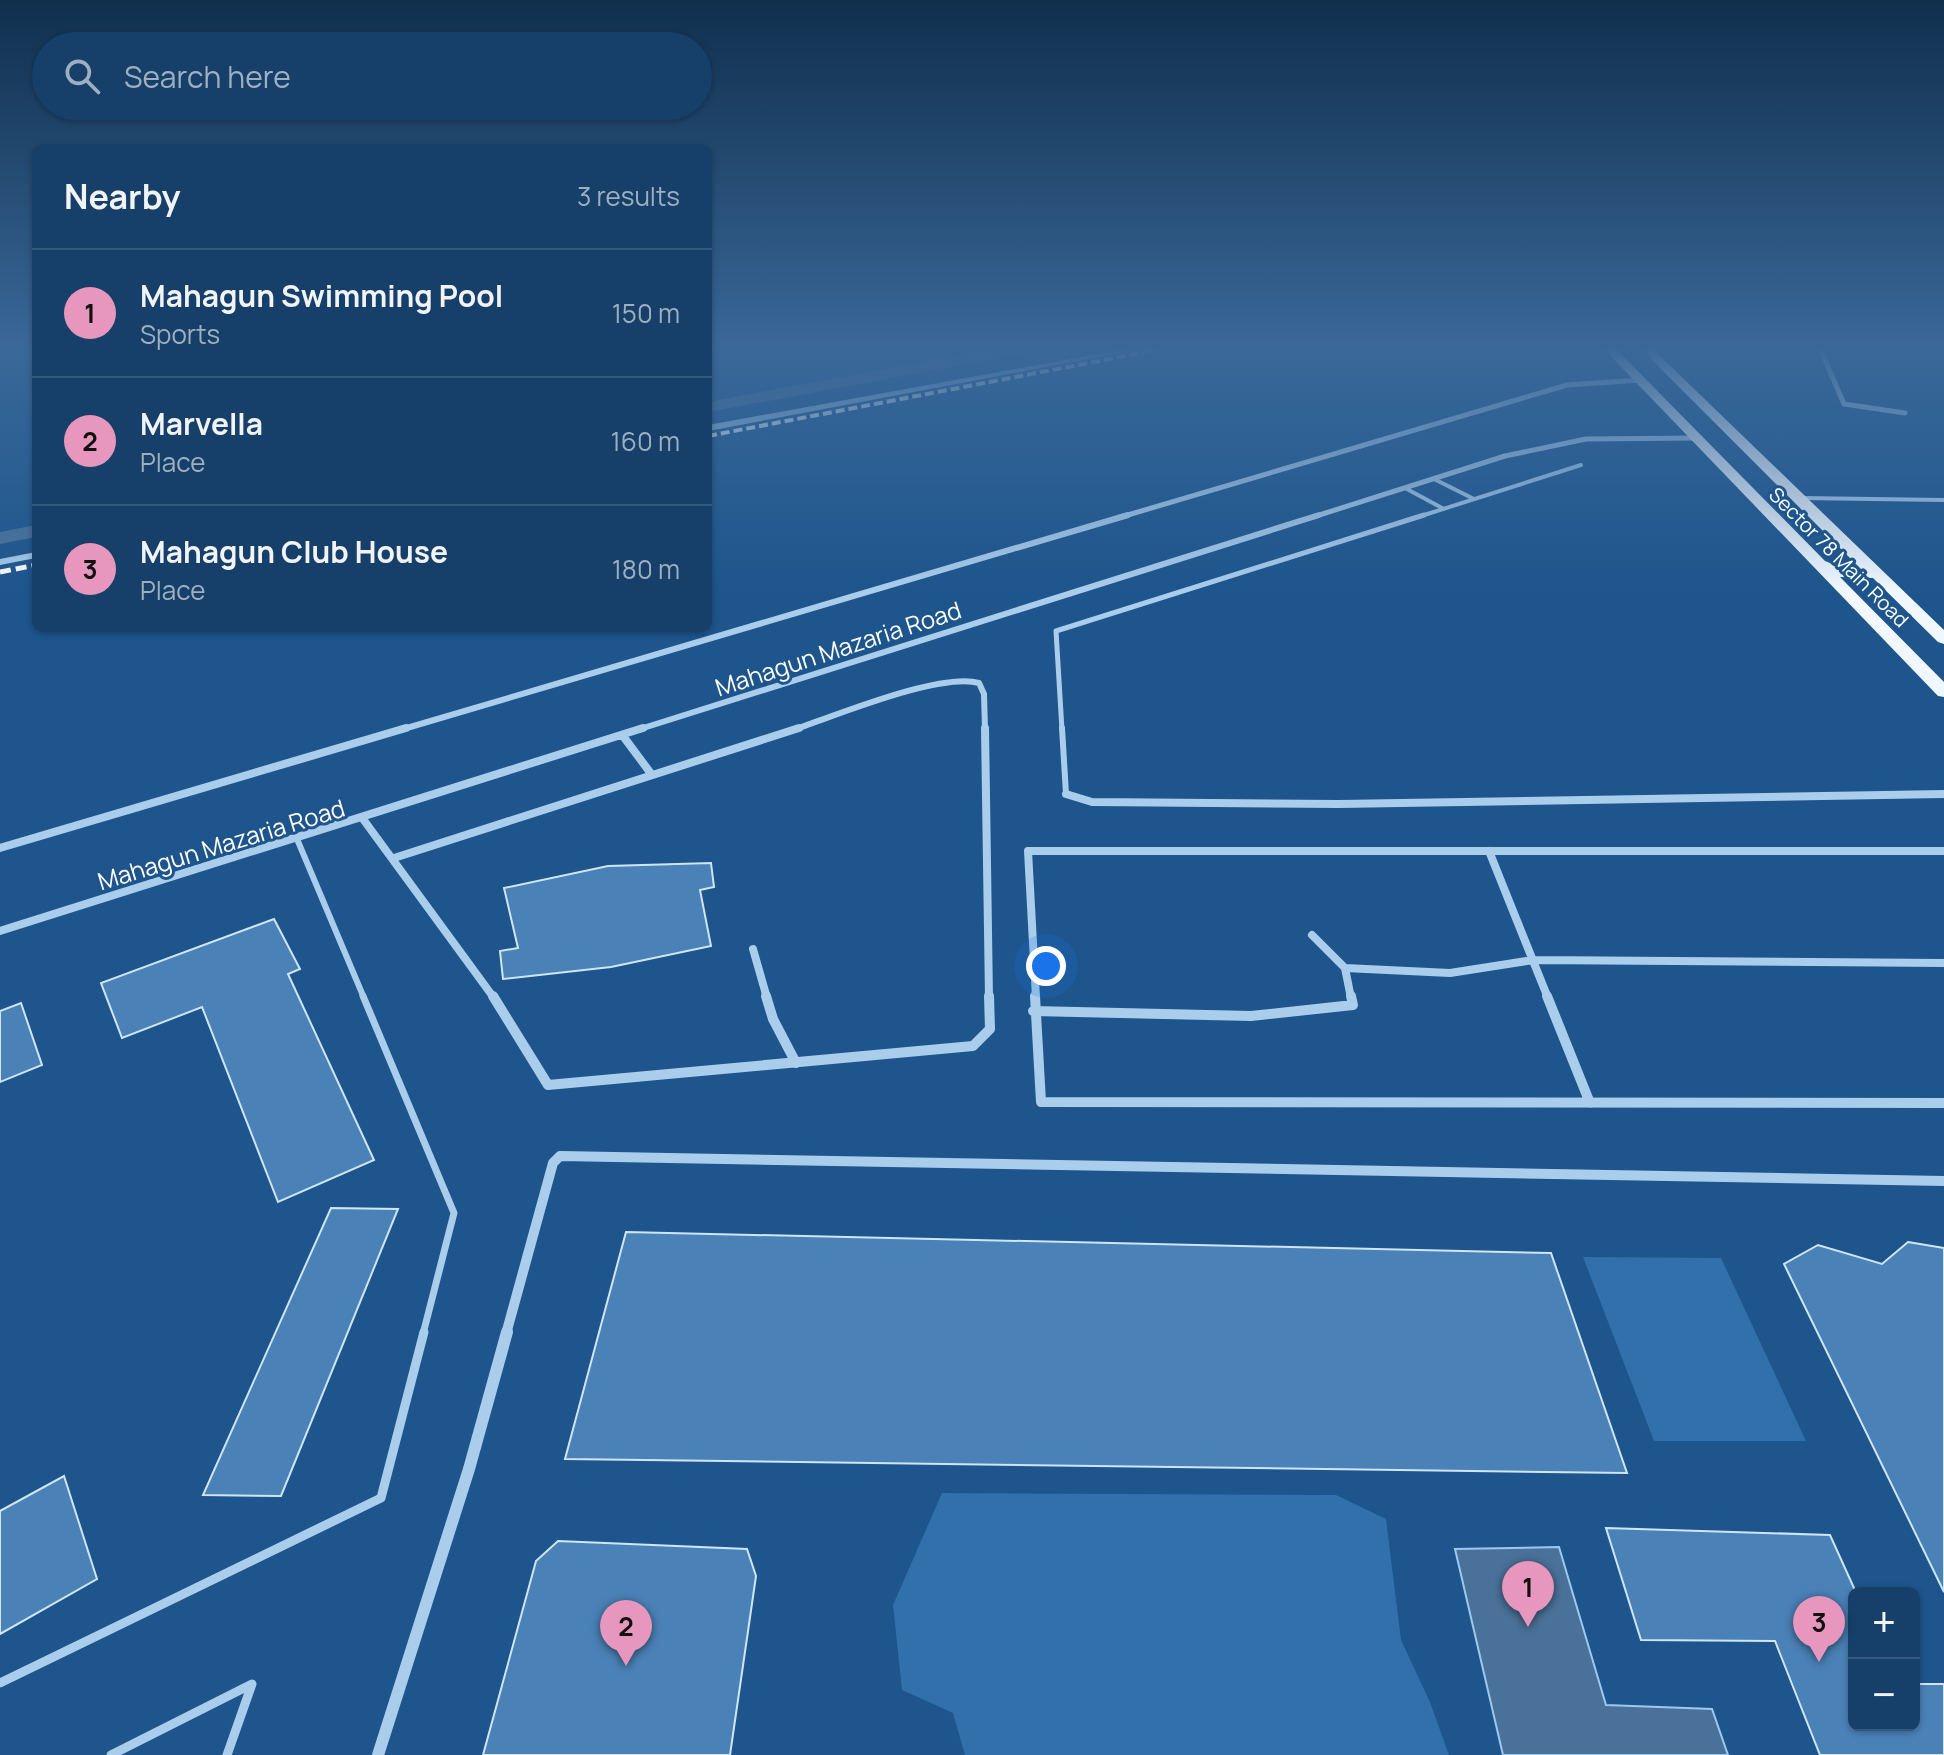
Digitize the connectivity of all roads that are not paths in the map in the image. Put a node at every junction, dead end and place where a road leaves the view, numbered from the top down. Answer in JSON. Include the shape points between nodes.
{"nodes":[{"id":1,"x":1422,"y":428,"type":"edge"},
{"id":2,"x":1686,"y":428,"type":"edge"},
{"id":3,"x":1728,"y":428,"type":"edge"},
{"id":4,"x":1695,"y":438,"type":"junction"},
{"id":5,"x":1581,"y":465,"type":"dead end"},
{"id":6,"x":1434,"y":479,"type":"junction"},
{"id":7,"x":1405,"y":488,"type":"junction"},
{"id":8,"x":1801,"y":498,"type":"junction"},
{"id":9,"x":1475,"y":499,"type":"junction"},
{"id":10,"x":1944,"y":500,"type":"edge"},
{"id":11,"x":1444,"y":509,"type":"junction"},
{"id":12,"x":32,"y":556,"type":"edge"},
{"id":13,"x":0,"y":562,"type":"edge"},
{"id":14,"x":1818,"y":563,"type":"junction"},
{"id":15,"x":1867,"y":564,"type":"junction"},
{"id":16,"x":1943,"y":638,"type":"edge"},
{"id":17,"x":1944,"y":692,"type":"edge"},
{"id":18,"x":623,"y":736,"type":"junction"},
{"id":19,"x":652,"y":775,"type":"junction"},
{"id":20,"x":1066,"y":794,"type":"joint"},
{"id":21,"x":1944,"y":794,"type":"edge"},
{"id":22,"x":363,"y":819,"type":"junction"},
{"id":23,"x":297,"y":839,"type":"junction"},
{"id":24,"x":0,"y":848,"type":"edge"},
{"id":25,"x":1489,"y":851,"type":"junction"},
{"id":26,"x":1944,"y":851,"type":"edge"},
{"id":27,"x":394,"y":858,"type":"junction"},
{"id":28,"x":0,"y":931,"type":"edge"},
{"id":29,"x":1312,"y":935,"type":"dead end"},
{"id":30,"x":753,"y":949,"type":"dead end"},
{"id":31,"x":1533,"y":960,"type":"junction"},
{"id":32,"x":1944,"y":963,"type":"edge"},
{"id":33,"x":1345,"y":968,"type":"junction"},
{"id":34,"x":1033,"y":1011,"type":"junction"},
{"id":35,"x":796,"y":1063,"type":"junction"},
{"id":36,"x":1590,"y":1103,"type":"junction"},
{"id":37,"x":1944,"y":1103,"type":"edge"},
{"id":38,"x":1944,"y":1181,"type":"edge"},
{"id":39,"x":0,"y":1683,"type":"edge"},
{"id":40,"x":111,"y":1755,"type":"edge"},
{"id":41,"x":227,"y":1755,"type":"edge"},
{"id":42,"x":378,"y":1755,"type":"edge"}],
"edges":[{"from":1,"to":24,"type":"street"},
{"from":2,"to":4,"type":"main road","name":"Sector 78 Main Road"},
{"from":3,"to":8,"type":"main road","name":"Sector 78 Main Road"},
{"from":4,"to":6,"type":"street","name":"Mahagun Mazaria Road","via":[[1561,442]]},
{"from":4,"to":14,"type":"main road","name":"Sector 78 Main Road"},
{"from":5,"to":9,"type":"lane"},
{"from":6,"to":7,"type":"street","name":"Mahagun Mazaria Road"},
{"from":6,"to":9,"type":"lane"},
{"from":7,"to":11,"type":"lane"},
{"from":7,"to":18,"type":"street","name":"Mahagun Mazaria Road"},
{"from":8,"to":10,"type":"lane"},
{"from":8,"to":15,"type":"main road","name":"Sector 78 Main Road"},
{"from":9,"to":11,"type":"lane"},
{"from":11,"to":20,"type":"lane","via":[[1056,631]]},
{"from":12,"to":13,"type":"street"},
{"from":14,"to":15,"type":"main road","via":[[1867,575]]},
{"from":14,"to":17,"type":"main road","name":"Sector 78 Main Road"},
{"from":15,"to":16,"type":"main road","name":"Sector 78 Main Road"},
{"from":18,"to":19,"type":"street"},
{"from":18,"to":22,"type":"street","name":"Mahagun Mazaria Road"},
{"from":19,"to":27,"type":"street"},
{"from":19,"to":35,"type":"street","via":[[936,684],[965,679],[979,683],[984,694],[990,1029],[973,1046]]},
{"from":20,"to":21,"type":"street","via":[[1092,802],[1339,804]]},
{"from":22,"to":23,"type":"street","name":"Mahagun Mazaria Road"},
{"from":22,"to":27,"type":"street"},
{"from":23,"to":28,"type":"street","name":"Mahagun Mazaria Road"},
{"from":23,"to":39,"type":"lane","via":[[454,1213],[381,1498]]},
{"from":25,"to":26,"type":"street"},
{"from":25,"to":31,"type":"street"},
{"from":25,"to":34,"type":"street","via":[[1028,851]]},
{"from":27,"to":35,"type":"street","via":[[491,993],[548,1085]]},
{"from":29,"to":33,"type":"street"},
{"from":30,"to":35,"type":"street","via":[[773,1019]]},
{"from":31,"to":32,"type":"street"},
{"from":31,"to":33,"type":"street","via":[[1450,973]]},
{"from":31,"to":36,"type":"street"},
{"from":33,"to":34,"type":"street","via":[[1353,1005],[1251,1016]]},
{"from":34,"to":36,"type":"street","via":[[1041,1102]]},
{"from":36,"to":37,"type":"street"},
{"from":38,"to":42,"type":"street","via":[[560,1156],[553,1163],[469,1469]]},
{"from":40,"to":41,"type":"lane","via":[[252,1684]]}]}
